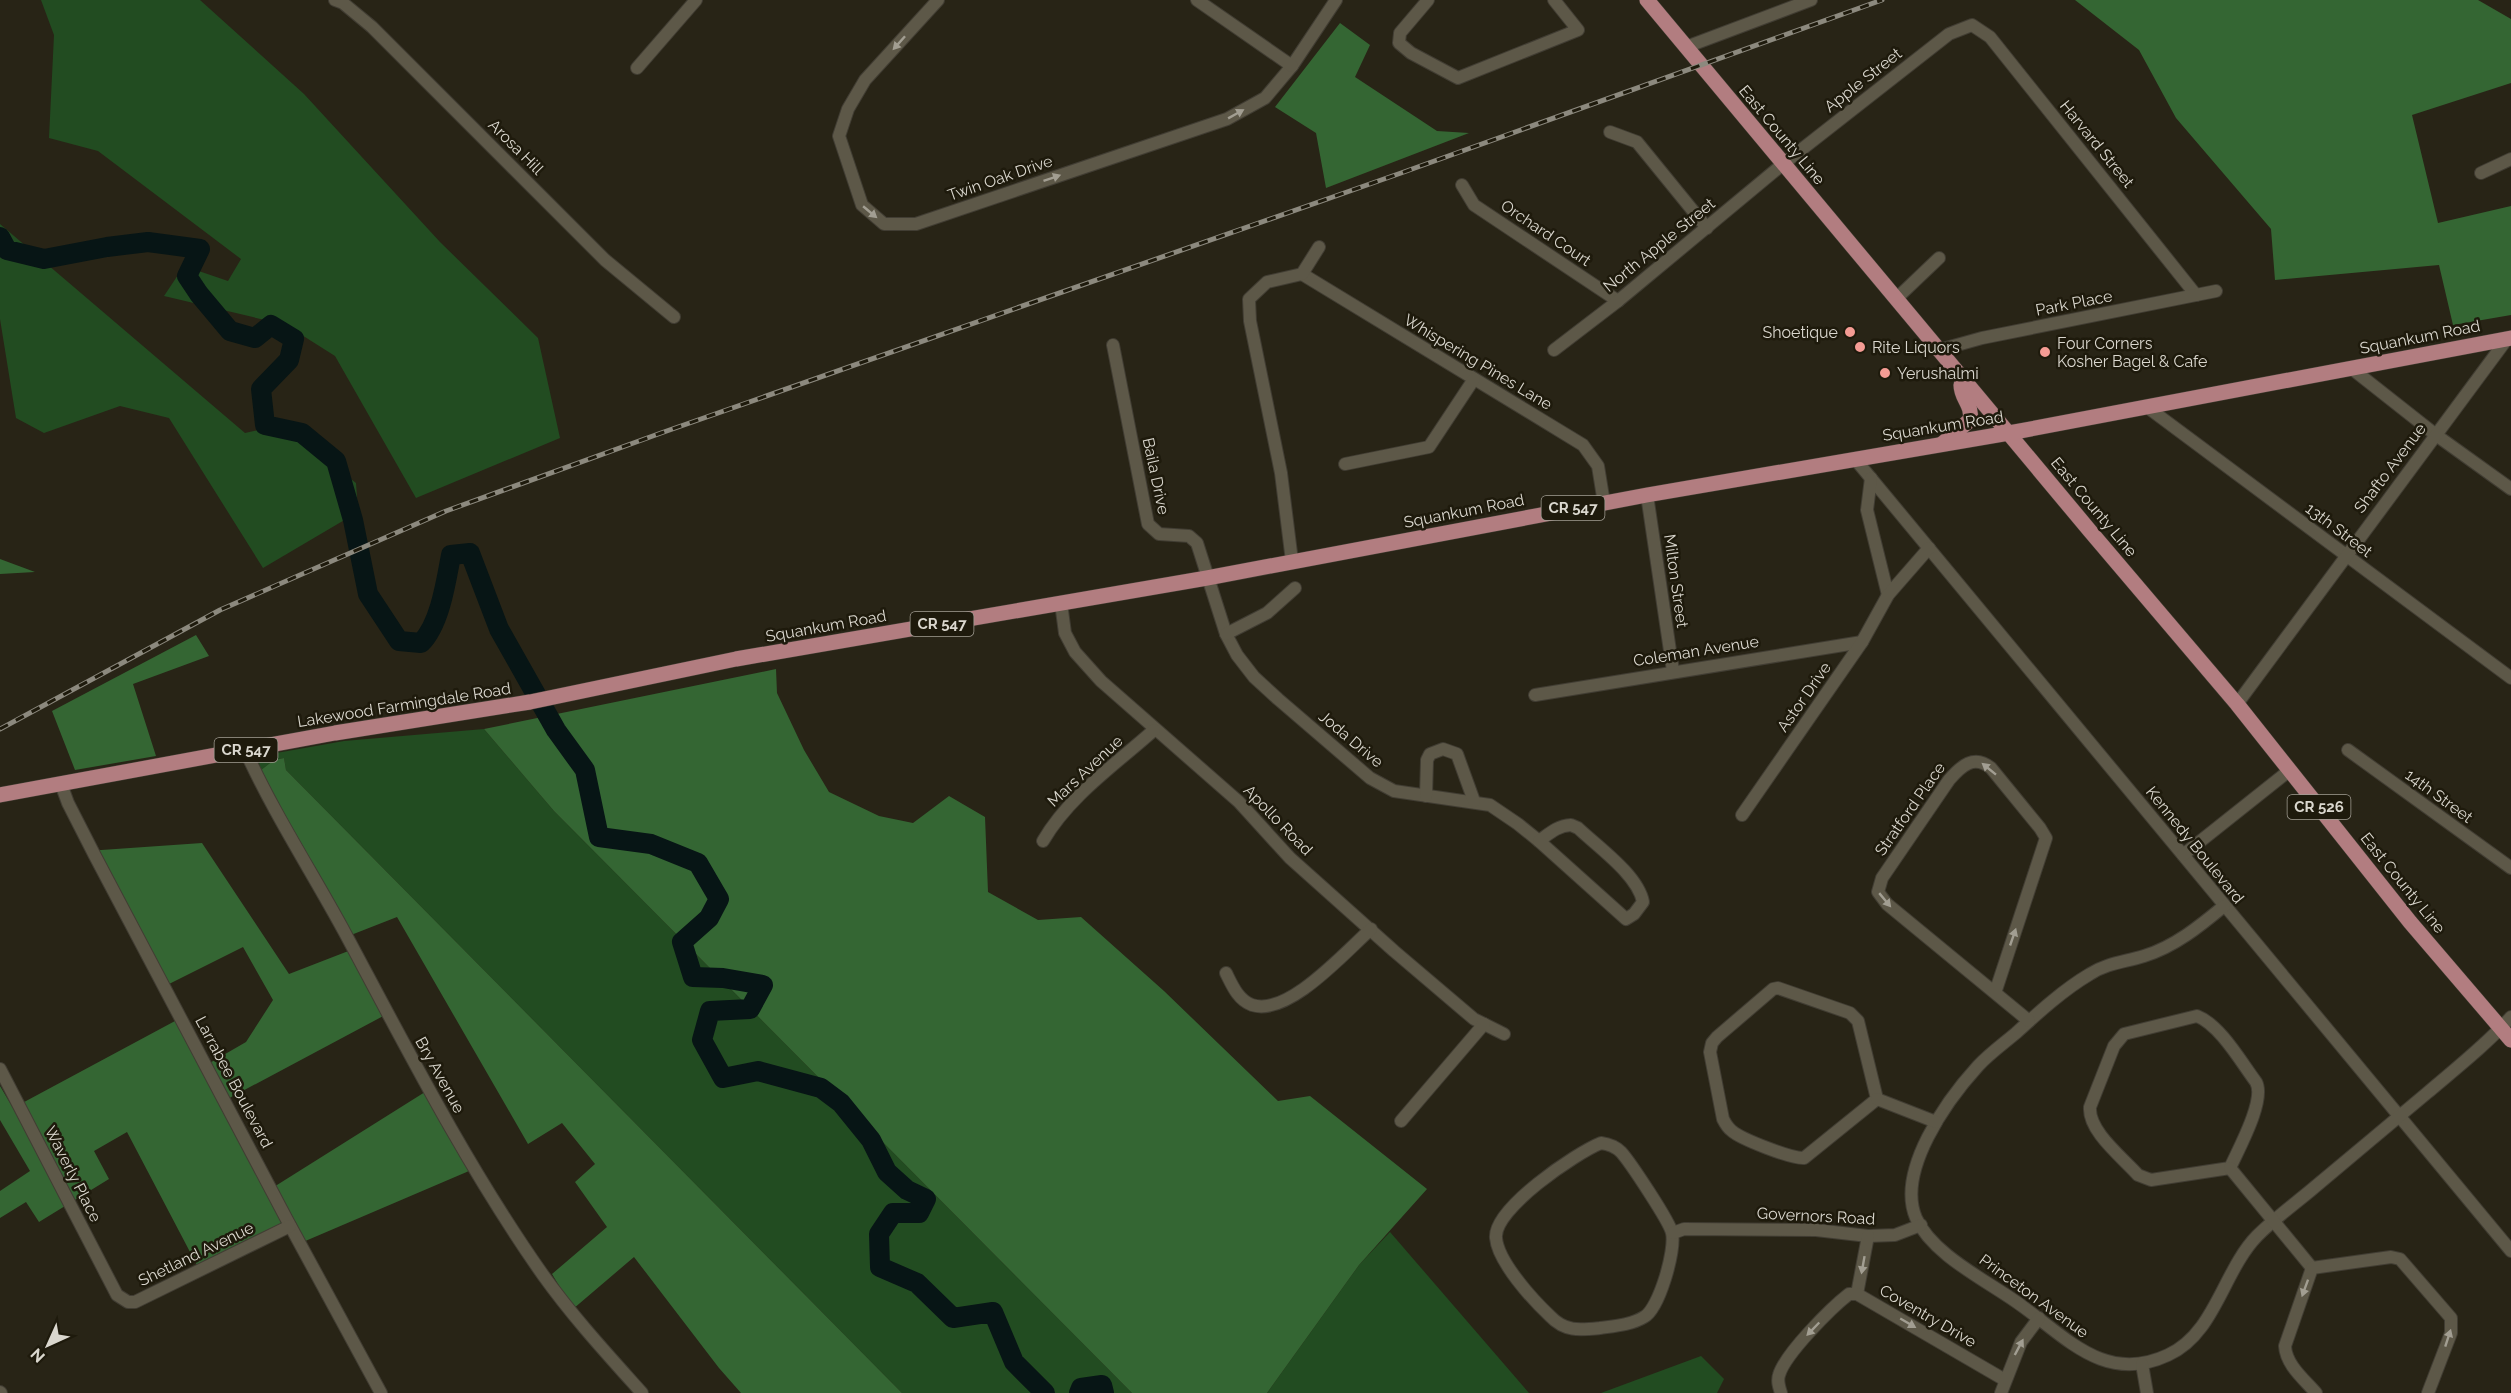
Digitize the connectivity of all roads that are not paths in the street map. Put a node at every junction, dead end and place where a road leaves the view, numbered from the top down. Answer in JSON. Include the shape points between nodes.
{"nodes":[{"id":1,"x":335,"y":0,"type":"edge"},
{"id":2,"x":696,"y":0,"type":"edge"},
{"id":3,"x":938,"y":0,"type":"edge"},
{"id":4,"x":1197,"y":0,"type":"edge"},
{"id":5,"x":1336,"y":0,"type":"edge"},
{"id":6,"x":1428,"y":0,"type":"edge"},
{"id":7,"x":1554,"y":0,"type":"edge"},
{"id":8,"x":1647,"y":0,"type":"edge"},
{"id":9,"x":1810,"y":0,"type":"edge"},
{"id":10,"x":1965,"y":27,"type":"joint"},
{"id":11,"x":1686,"y":47,"type":"junction"},
{"id":12,"x":1292,"y":66,"type":"junction"},
{"id":13,"x":637,"y":68,"type":"dead end"},
{"id":14,"x":1610,"y":132,"type":"dead end"},
{"id":15,"x":2511,"y":159,"type":"edge"},
{"id":16,"x":1783,"y":164,"type":"junction"},
{"id":17,"x":2481,"y":173,"type":"dead end"},
{"id":18,"x":1462,"y":185,"type":"dead end"},
{"id":19,"x":1707,"y":228,"type":"junction"},
{"id":20,"x":1319,"y":247,"type":"dead end"},
{"id":21,"x":1939,"y":258,"type":"dead end"},
{"id":22,"x":1302,"y":274,"type":"junction"},
{"id":23,"x":2216,"y":291,"type":"dead end"},
{"id":24,"x":2196,"y":295,"type":"junction"},
{"id":25,"x":1897,"y":298,"type":"junction"},
{"id":26,"x":1618,"y":301,"type":"junction"},
{"id":27,"x":674,"y":317,"type":"dead end"},
{"id":28,"x":2509,"y":339,"type":"edge"},
{"id":29,"x":1113,"y":345,"type":"dead end"},
{"id":30,"x":1554,"y":350,"type":"dead end"},
{"id":31,"x":1939,"y":350,"type":"junction"},
{"id":32,"x":2351,"y":368,"type":"junction"},
{"id":33,"x":1960,"y":375,"type":"junction"},
{"id":34,"x":1474,"y":379,"type":"junction"},
{"id":35,"x":2147,"y":407,"type":"junction"},
{"id":36,"x":2009,"y":433,"type":"junction"},
{"id":37,"x":2436,"y":435,"type":"junction"},
{"id":38,"x":1942,"y":444,"type":"junction"},
{"id":39,"x":1855,"y":459,"type":"junction"},
{"id":40,"x":1345,"y":464,"type":"dead end"},
{"id":41,"x":1870,"y":478,"type":"junction"},
{"id":42,"x":2511,"y":489,"type":"edge"},
{"id":43,"x":1647,"y":495,"type":"junction"},
{"id":44,"x":1604,"y":503,"type":"junction"},
{"id":45,"x":1929,"y":548,"type":"junction"},
{"id":46,"x":2345,"y":556,"type":"junction"},
{"id":47,"x":1292,"y":561,"type":"junction"},
{"id":48,"x":1207,"y":578,"type":"junction"},
{"id":49,"x":1295,"y":588,"type":"dead end"},
{"id":50,"x":1888,"y":595,"type":"junction"},
{"id":51,"x":1061,"y":603,"type":"junction"},
{"id":52,"x":1226,"y":634,"type":"junction"},
{"id":53,"x":1862,"y":642,"type":"junction"},
{"id":54,"x":1673,"y":671,"type":"junction"},
{"id":55,"x":2511,"y":678,"type":"edge"},
{"id":56,"x":1535,"y":695,"type":"dead end"},
{"id":57,"x":530,"y":702,"type":"joint"},
{"id":58,"x":2237,"y":704,"type":"junction"},
{"id":59,"x":1154,"y":730,"type":"junction"},
{"id":60,"x":245,"y":750,"type":"junction"},
{"id":61,"x":2348,"y":750,"type":"dead end"},
{"id":62,"x":2290,"y":770,"type":"junction"},
{"id":63,"x":61,"y":784,"type":"junction"},
{"id":64,"x":0,"y":795,"type":"edge"},
{"id":65,"x":1426,"y":796,"type":"junction"},
{"id":66,"x":1474,"y":801,"type":"junction"},
{"id":67,"x":1742,"y":815,"type":"dead end"},
{"id":68,"x":1043,"y":841,"type":"dead end"},
{"id":69,"x":1539,"y":841,"type":"junction"},
{"id":70,"x":2182,"y":855,"type":"junction"},
{"id":71,"x":2511,"y":868,"type":"edge"},
{"id":72,"x":2224,"y":906,"type":"junction"},
{"id":73,"x":1371,"y":929,"type":"junction"},
{"id":74,"x":1226,"y":973,"type":"dead end"},
{"id":75,"x":1995,"y":993,"type":"junction"},
{"id":76,"x":2029,"y":1021,"type":"junction"},
{"id":77,"x":1484,"y":1024,"type":"junction"},
{"id":78,"x":2508,"y":1028,"type":"edge"},
{"id":79,"x":1504,"y":1035,"type":"dead end"},
{"id":80,"x":0,"y":1069,"type":"edge"},
{"id":81,"x":1877,"y":1099,"type":"junction"},
{"id":82,"x":2399,"y":1116,"type":"junction"},
{"id":83,"x":1401,"y":1121,"type":"dead end"},
{"id":84,"x":1936,"y":1122,"type":"junction"},
{"id":85,"x":2230,"y":1168,"type":"junction"},
{"id":86,"x":2273,"y":1222,"type":"junction"},
{"id":87,"x":1921,"y":1225,"type":"junction"},
{"id":88,"x":290,"y":1226,"type":"junction"},
{"id":89,"x":1672,"y":1233,"type":"junction"},
{"id":90,"x":1868,"y":1236,"type":"junction"},
{"id":91,"x":2511,"y":1251,"type":"edge"},
{"id":92,"x":2312,"y":1268,"type":"junction"},
{"id":93,"x":1857,"y":1294,"type":"junction"},
{"id":94,"x":117,"y":1295,"type":"joint"},
{"id":95,"x":2039,"y":1318,"type":"junction"},
{"id":96,"x":2142,"y":1364,"type":"junction"},
{"id":97,"x":2005,"y":1380,"type":"junction"},
{"id":98,"x":381,"y":1393,"type":"edge"},
{"id":99,"x":642,"y":1393,"type":"edge"},
{"id":100,"x":1781,"y":1393,"type":"edge"},
{"id":101,"x":2001,"y":1393,"type":"edge"},
{"id":102,"x":2147,"y":1393,"type":"edge"},
{"id":103,"x":2316,"y":1393,"type":"edge"},
{"id":104,"x":2428,"y":1393,"type":"edge"}],
"edges":[{"from":1,"to":27,"type":"street","name":"Arosa Hill","via":[[372,27],[605,260]]},
{"from":2,"to":13,"type":"street"},
{"from":3,"to":12,"type":"street","name":"Twin Oak Drive","one_way":true,"via":[[865,80],[848,109],[839,136],[862,205],[884,224],[916,224],[1227,119],[1265,98]]},
{"from":4,"to":12,"type":"street"},
{"from":5,"to":12,"type":"street","name":"Twin Oak Drive"},
{"from":6,"to":7,"type":"street","via":[[1400,33],[1399,43],[1458,78],[1578,30]]},
{"from":8,"to":11,"type":"main road","name":"East County Line","number":"CR 526"},
{"from":9,"to":11,"type":"street"},
{"from":10,"to":16,"type":"street","name":"Apple Street","via":[[1949,34]]},
{"from":10,"to":24,"type":"street","name":"Harvard Street","via":[[1972,25],[1990,37]]},
{"from":11,"to":16,"type":"main road","name":"East County Line","number":"CR 526"},
{"from":14,"to":19,"type":"street","via":[[1637,142]]},
{"from":15,"to":17,"type":"street"},
{"from":16,"to":19,"type":"street","name":"North Apple Street"},
{"from":16,"to":25,"type":"main road","name":"East County Line","number":"CR 526"},
{"from":18,"to":26,"type":"street","name":"Orchard Court","via":[[1474,205]]},
{"from":19,"to":26,"type":"street","name":"North Apple Street"},
{"from":20,"to":22,"type":"street"},
{"from":21,"to":25,"type":"street"},
{"from":22,"to":34,"type":"street","name":"Whispering Pines Lane"},
{"from":22,"to":47,"type":"street","via":[[1267,282],[1249,299],[1281,473]]},
{"from":23,"to":24,"type":"street","name":"Park Place"},
{"from":24,"to":31,"type":"street","name":"Park Place"},
{"from":25,"to":31,"type":"main road","name":"East County Line","number":"CR 526"},
{"from":26,"to":30,"type":"street","name":"North Apple Street"},
{"from":28,"to":32,"type":"main road","name":"Squankum Road","number":"CR 547"},
{"from":28,"to":37,"type":"street","name":"Shafto Avenue"},
{"from":29,"to":48,"type":"street","name":"Baila Drive","via":[[1148,524],[1159,534],[1193,538]]},
{"from":31,"to":33,"type":"main road","name":"East County Line","number":"CR 526"},
{"from":32,"to":35,"type":"main road","name":"Squankum Road","number":"CR 547"},
{"from":32,"to":37,"type":"street"},
{"from":33,"to":36,"type":"main road","name":"East County Line","number":"CR 526"},
{"from":33,"to":38,"type":"main road","via":[[1970,418]]},
{"from":34,"to":40,"type":"street","via":[[1429,447]]},
{"from":34,"to":44,"type":"street","name":"Whispering Pines Lane","via":[[1583,446],[1598,466]]},
{"from":35,"to":36,"type":"main road","name":"Squankum Road","number":"CR 547"},
{"from":35,"to":46,"type":"street","name":"13th Street"},
{"from":36,"to":38,"type":"main road","name":"Squankum Road","number":"CR 547"},
{"from":36,"to":58,"type":"main road","name":"East County Line","number":"CR 526"},
{"from":37,"to":42,"type":"street"},
{"from":37,"to":46,"type":"street","name":"Shafto Avenue"},
{"from":38,"to":39,"type":"main road","name":"Squankum Road","number":"CR 547"},
{"from":39,"to":41,"type":"street","name":"Kennedy Boulevard"},
{"from":39,"to":43,"type":"main road","name":"Squankum Road","number":"CR 547"},
{"from":41,"to":45,"type":"street","name":"Kennedy Boulevard"},
{"from":41,"to":50,"type":"street","via":[[1867,510]]},
{"from":43,"to":44,"type":"main road","name":"Squankum Road","number":"CR 547"},
{"from":43,"to":54,"type":"street","name":"Milton Street"},
{"from":44,"to":47,"type":"main road","name":"Squankum Road","number":"CR 547"},
{"from":45,"to":50,"type":"street","name":"Astor Drive"},
{"from":45,"to":70,"type":"street","name":"Kennedy Boulevard"},
{"from":46,"to":55,"type":"street","name":"13th Street"},
{"from":46,"to":58,"type":"street","name":"Shafto Avenue"},
{"from":47,"to":48,"type":"main road","name":"Squankum Road","number":"CR 547"},
{"from":48,"to":51,"type":"main road","name":"Squankum Road","number":"CR 547"},
{"from":48,"to":52,"type":"street","name":"Joda Drive"},
{"from":49,"to":52,"type":"street","via":[[1267,613]]},
{"from":50,"to":53,"type":"street","name":"Astor Drive"},
{"from":51,"to":57,"type":"main road","name":"Squankum Road","number":"CR 547","via":[[736,659]]},
{"from":51,"to":59,"type":"street","name":"Apollo Road","via":[[1065,633],[1075,652]]},
{"from":52,"to":65,"type":"street","name":"Joda Drive","via":[[1254,677],[1370,778],[1394,791]]},
{"from":53,"to":54,"type":"street","name":"Coleman Avenue"},
{"from":53,"to":67,"type":"street","name":"Astor Drive"},
{"from":54,"to":56,"type":"street","name":"Coleman Avenue"},
{"from":57,"to":60,"type":"main road","name":"Lakewood Farmingdale Road","number":"CR 547"},
{"from":58,"to":62,"type":"main road","name":"East County Line","number":"CR 526"},
{"from":59,"to":68,"type":"street","name":"Mars Avenue","via":[[1069,806]]},
{"from":59,"to":73,"type":"street","name":"Apollo Road","via":[[1239,802],[1290,858]]},
{"from":60,"to":63,"type":"main road","name":"Lakewood Farmingdale Road","number":"CR 547"},
{"from":60,"to":99,"type":"street","name":"Bry Avenue","via":[[265,794],[474,1169],[544,1276]]},
{"from":61,"to":71,"type":"street","name":"14th Street"},
{"from":62,"to":70,"type":"street"},
{"from":62,"to":78,"type":"main road","name":"East County Line","number":"CR 526","via":[[2410,922]]},
{"from":63,"to":64,"type":"main road","name":"Lakewood Farmingdale Road","number":"CR 547"},
{"from":63,"to":88,"type":"street","name":"Larrabee Boulevard"},
{"from":65,"to":66,"type":"street","name":"Joda Drive"},
{"from":65,"to":66,"type":"street","via":[[1427,760],[1430,754],[1443,749],[1456,754]]},
{"from":66,"to":69,"type":"street","name":"Joda Drive","via":[[1490,806]]},
{"from":69,"to":69,"type":"street","name":"Joda Drive","via":[[1626,919],[1643,902],[1633,879],[1578,828],[1563,825]]},
{"from":70,"to":72,"type":"street","name":"Kennedy Boulevard"},
{"from":72,"to":76,"type":"street","name":"Princeton Avenue","via":[[2171,945],[2092,972]]},
{"from":72,"to":82,"type":"street","name":"Kennedy Boulevard"},
{"from":73,"to":74,"type":"street","via":[[1288,1000],[1268,1007],[1251,1005],[1237,994]]},
{"from":73,"to":77,"type":"street","name":"Apollo Road"},
{"from":75,"to":75,"type":"street","name":"Stratford Place","one_way":true,"via":[[2046,838],[1991,768],[1971,762],[1961,766],[1949,780],[1882,878],[1878,892],[1887,904]]},
{"from":75,"to":76,"type":"street","name":"Stratford Place"},
{"from":76,"to":84,"type":"street","name":"Princeton Avenue","via":[[1979,1064]]},
{"from":77,"to":79,"type":"street","name":"Apollo Road"},
{"from":77,"to":83,"type":"street"},
{"from":78,"to":82,"type":"street","name":"Princeton Avenue"},
{"from":80,"to":94,"type":"street","name":"Waverly Place"},
{"from":81,"to":81,"type":"street","via":[[1855,1017],[1778,988],[1712,1043],[1710,1052],[1727,1126],[1737,1134],[1793,1156],[1809,1155]]},
{"from":81,"to":84,"type":"street"},
{"from":82,"to":86,"type":"street","name":"Princeton Avenue"},
{"from":82,"to":91,"type":"street","name":"Kennedy Boulevard"},
{"from":84,"to":87,"type":"street","name":"Princeton Avenue","via":[[1916,1165],[1912,1185],[1911,1201]]},
{"from":85,"to":85,"type":"street","via":[[2256,1106],[2258,1087],[2218,1031],[2208,1020],[2197,1016],[2124,1034],[2114,1046],[2090,1107],[2089,1117],[2095,1129],[2145,1179]]},
{"from":85,"to":86,"type":"street"},
{"from":86,"to":92,"type":"street"},
{"from":86,"to":96,"type":"street","name":"Princeton Avenue","via":[[2246,1250],[2195,1334],[2182,1348]]},
{"from":87,"to":90,"type":"street","name":"Governors Road","via":[[1895,1235]]},
{"from":87,"to":95,"type":"street","name":"Princeton Avenue","via":[[1950,1257]]},
{"from":88,"to":94,"type":"street","name":"Shetland Avenue","via":[[135,1302]]},
{"from":88,"to":98,"type":"street","name":"Larrabee Boulevard"},
{"from":89,"to":89,"type":"street","via":[[1620,1150],[1601,1143],[1564,1164],[1519,1200],[1498,1226],[1495,1237],[1505,1261],[1533,1299],[1562,1327],[1577,1331],[1624,1324],[1645,1317],[1656,1306]]},
{"from":89,"to":90,"type":"street","name":"Governors Road","via":[[1684,1229],[1816,1230]]},
{"from":90,"to":93,"type":"street","one_way":true},
{"from":92,"to":103,"type":"street","one_way":true,"via":[[2285,1354]]},
{"from":104,"to":92,"type":"street","one_way":true,"via":[[2452,1324],[2448,1313],[2404,1263],[2391,1257]]},
{"from":93,"to":97,"type":"street","name":"Coventry Drive","one_way":true},
{"from":93,"to":100,"type":"street","name":"Coventry Drive","one_way":true,"via":[[1842,1299],[1796,1347],[1779,1376]]},
{"from":95,"to":96,"type":"street","name":"Princeton Avenue","via":[[2088,1355],[2123,1364]]},
{"from":97,"to":95,"type":"street","one_way":true,"via":[[2021,1342]]},
{"from":96,"to":102,"type":"street"},
{"from":97,"to":101,"type":"street"}]}
